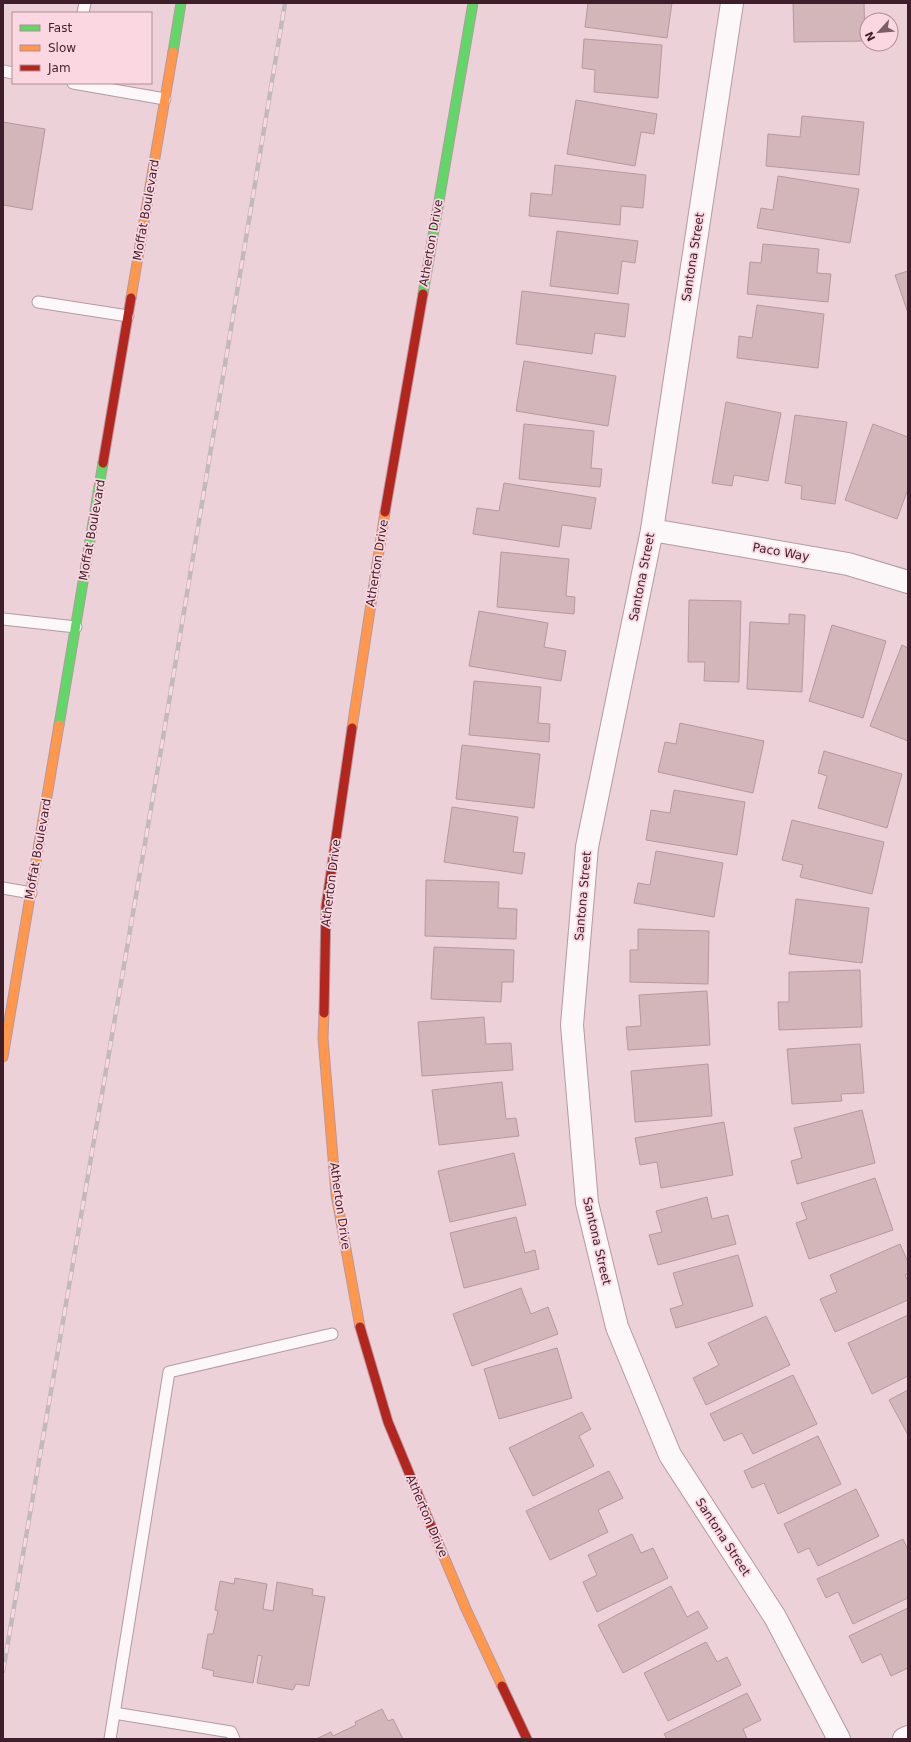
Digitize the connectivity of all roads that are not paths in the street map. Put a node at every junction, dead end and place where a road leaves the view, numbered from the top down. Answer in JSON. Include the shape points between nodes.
{"nodes":[{"id":1,"x":179,"y":3,"type":"edge"},
{"id":2,"x":473,"y":3,"type":"edge"},
{"id":3,"x":732,"y":3,"type":"edge"},
{"id":4,"x":79,"y":84,"type":"edge"},
{"id":5,"x":165,"y":99,"type":"junction"},
{"id":6,"x":38,"y":302,"type":"dead end"},
{"id":7,"x":128,"y":316,"type":"junction"},
{"id":8,"x":652,"y":530,"type":"junction"},
{"id":9,"x":908,"y":582,"type":"edge"},
{"id":10,"x":3,"y":618,"type":"edge"},
{"id":11,"x":76,"y":627,"type":"junction"},
{"id":12,"x":3,"y":888,"type":"edge"},
{"id":13,"x":31,"y":893,"type":"junction"},
{"id":14,"x":3,"y":1057,"type":"edge"},
{"id":15,"x":332,"y":1334,"type":"dead end"},
{"id":16,"x":114,"y":1713,"type":"junction"},
{"id":17,"x":908,"y":1737,"type":"edge"},
{"id":18,"x":110,"y":1739,"type":"edge"},
{"id":19,"x":234,"y":1739,"type":"edge"},
{"id":20,"x":527,"y":1739,"type":"edge"},
{"id":21,"x":839,"y":1739,"type":"edge"},
{"id":22,"x":904,"y":1739,"type":"edge"}],
"edges":[{"from":1,"to":5,"type":"street","name":"Moffat Boulevard"},
{"from":2,"to":20,"type":"street","name":"Atherton Drive","via":[[380,540],[327,899],[323,1038],[336,1194],[358,1320],[388,1422],[466,1609]]},
{"from":3,"to":8,"type":"street","name":"Santona Street"},
{"from":4,"to":5,"type":"lane"},
{"from":5,"to":7,"type":"street","name":"Moffat Boulevard"},
{"from":6,"to":7,"type":"lane"},
{"from":7,"to":11,"type":"street","name":"Moffat Boulevard"},
{"from":8,"to":9,"type":"street","name":"Paco Way","via":[[848,564]]},
{"from":8,"to":21,"type":"street","name":"Santona Street","via":[[587,847],[572,1025],[587,1202],[617,1327],[670,1455],[775,1617]]},
{"from":10,"to":11,"type":"lane"},
{"from":11,"to":13,"type":"street","name":"Moffat Boulevard"},
{"from":12,"to":13,"type":"lane"},
{"from":13,"to":14,"type":"street","name":"Moffat Boulevard"},
{"from":15,"to":16,"type":"lane","via":[[169,1372]]},
{"from":16,"to":18,"type":"lane"},
{"from":16,"to":19,"type":"lane","via":[[231,1732]]},
{"from":17,"to":22,"type":"street"}]}
